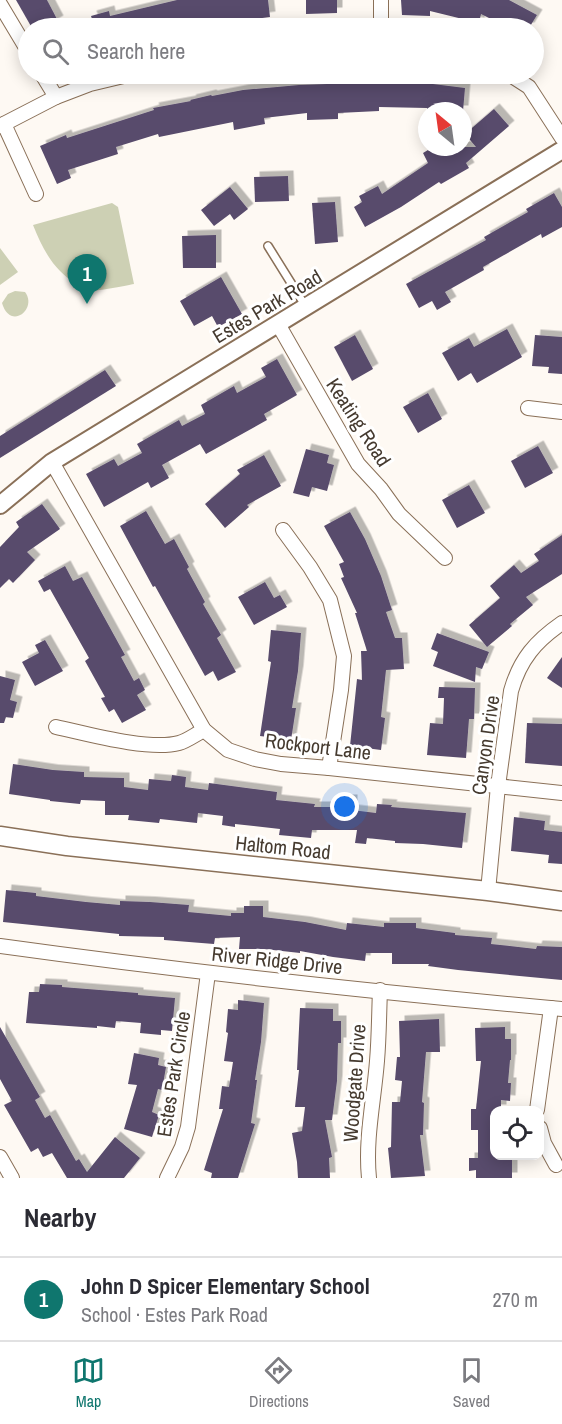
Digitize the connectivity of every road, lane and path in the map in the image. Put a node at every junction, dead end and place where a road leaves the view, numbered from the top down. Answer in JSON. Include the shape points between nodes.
{"nodes":[{"id":1,"x":381,"y":0,"type":"edge"},
{"id":2,"x":0,"y":4,"type":"edge"},
{"id":3,"x":381,"y":18,"type":"edge"},
{"id":4,"x":18,"y":34,"type":"edge"},
{"id":5,"x":48,"y":84,"type":"edge"},
{"id":6,"x":90,"y":84,"type":"edge"},
{"id":7,"x":524,"y":84,"type":"edge"},
{"id":8,"x":56,"y":97,"type":"junction"},
{"id":9,"x":2,"y":125,"type":"edge"},
{"id":10,"x":562,"y":138,"type":"edge"},
{"id":11,"x":562,"y":150,"type":"edge"},
{"id":12,"x":36,"y":194,"type":"dead end"},
{"id":13,"x":268,"y":246,"type":"dead end"},
{"id":14,"x":306,"y":307,"type":"junction"},
{"id":15,"x":278,"y":324,"type":"junction"},
{"id":16,"x":528,"y":408,"type":"dead end"},
{"id":17,"x":562,"y":412,"type":"edge"},
{"id":18,"x":52,"y":462,"type":"junction"},
{"id":19,"x":0,"y":505,"type":"edge"},
{"id":20,"x":282,"y":530,"type":"dead end"},
{"id":21,"x":445,"y":558,"type":"dead end"},
{"id":22,"x":562,"y":623,"type":"edge"},
{"id":23,"x":56,"y":727,"type":"dead end"},
{"id":24,"x":204,"y":730,"type":"junction"},
{"id":25,"x":329,"y":768,"type":"junction"},
{"id":26,"x":498,"y":786,"type":"junction"},
{"id":27,"x":562,"y":793,"type":"edge"},
{"id":28,"x":0,"y":836,"type":"edge"},
{"id":29,"x":488,"y":891,"type":"junction"},
{"id":30,"x":562,"y":901,"type":"edge"},
{"id":31,"x":0,"y":946,"type":"edge"},
{"id":32,"x":208,"y":973,"type":"junction"},
{"id":33,"x":380,"y":990,"type":"junction"},
{"id":34,"x":556,"y":1008,"type":"edge"},
{"id":35,"x":538,"y":1106,"type":"edge"},
{"id":36,"x":544,"y":1143,"type":"edge"},
{"id":37,"x":0,"y":1157,"type":"edge"},
{"id":38,"x":556,"y":1165,"type":"dead end"},
{"id":39,"x":12,"y":1178,"type":"edge"},
{"id":40,"x":167,"y":1178,"type":"edge"},
{"id":41,"x":369,"y":1178,"type":"edge"}],
"edges":[{"from":1,"to":3,"type":"street"},
{"from":2,"to":4,"type":"street"},
{"from":5,"to":8,"type":"street"},
{"from":6,"to":8,"type":"street"},
{"from":7,"to":10,"type":"street"},
{"from":8,"to":9,"type":"street"},
{"from":9,"to":12,"type":"street"},
{"from":11,"to":14,"type":"street","name":"Estes Park Road"},
{"from":13,"to":14,"type":"lane"},
{"from":14,"to":15,"type":"street","name":"Estes Park Road"},
{"from":15,"to":18,"type":"street","name":"Estes Park Road"},
{"from":15,"to":21,"type":"street","name":"Keating Road","via":[[358,464],[399,514]]},
{"from":16,"to":17,"type":"street"},
{"from":18,"to":19,"type":"street","name":"Estes Park Road"},
{"from":18,"to":24,"type":"street","name":"Rockport Lane"},
{"from":20,"to":25,"type":"street","via":[[330,600],[344,656]]},
{"from":22,"to":26,"type":"street","name":"Canyon Drive","via":[[539,640],[515,678]]},
{"from":23,"to":24,"type":"street","via":[[158,745],[179,743]]},
{"from":24,"to":25,"type":"street","name":"Rockport Lane","via":[[228,750],[255,759]]},
{"from":25,"to":26,"type":"street","name":"Rockport Lane"},
{"from":26,"to":27,"type":"street","name":"Rockport Lane"},
{"from":26,"to":29,"type":"street","name":"Canyon Drive"},
{"from":28,"to":29,"type":"main road","name":"Haltom Road"},
{"from":29,"to":30,"type":"main road","name":"Haltom Road"},
{"from":31,"to":32,"type":"street","name":"River Ridge Drive"},
{"from":32,"to":33,"type":"street","name":"River Ridge Drive"},
{"from":32,"to":40,"type":"street","name":"Estes Park Circle","via":[[188,1127]]},
{"from":33,"to":34,"type":"street","name":"River Ridge Drive"},
{"from":33,"to":41,"type":"street","name":"Woodgate Drive"},
{"from":34,"to":35,"type":"street"},
{"from":36,"to":38,"type":"street"},
{"from":37,"to":39,"type":"street"}]}
